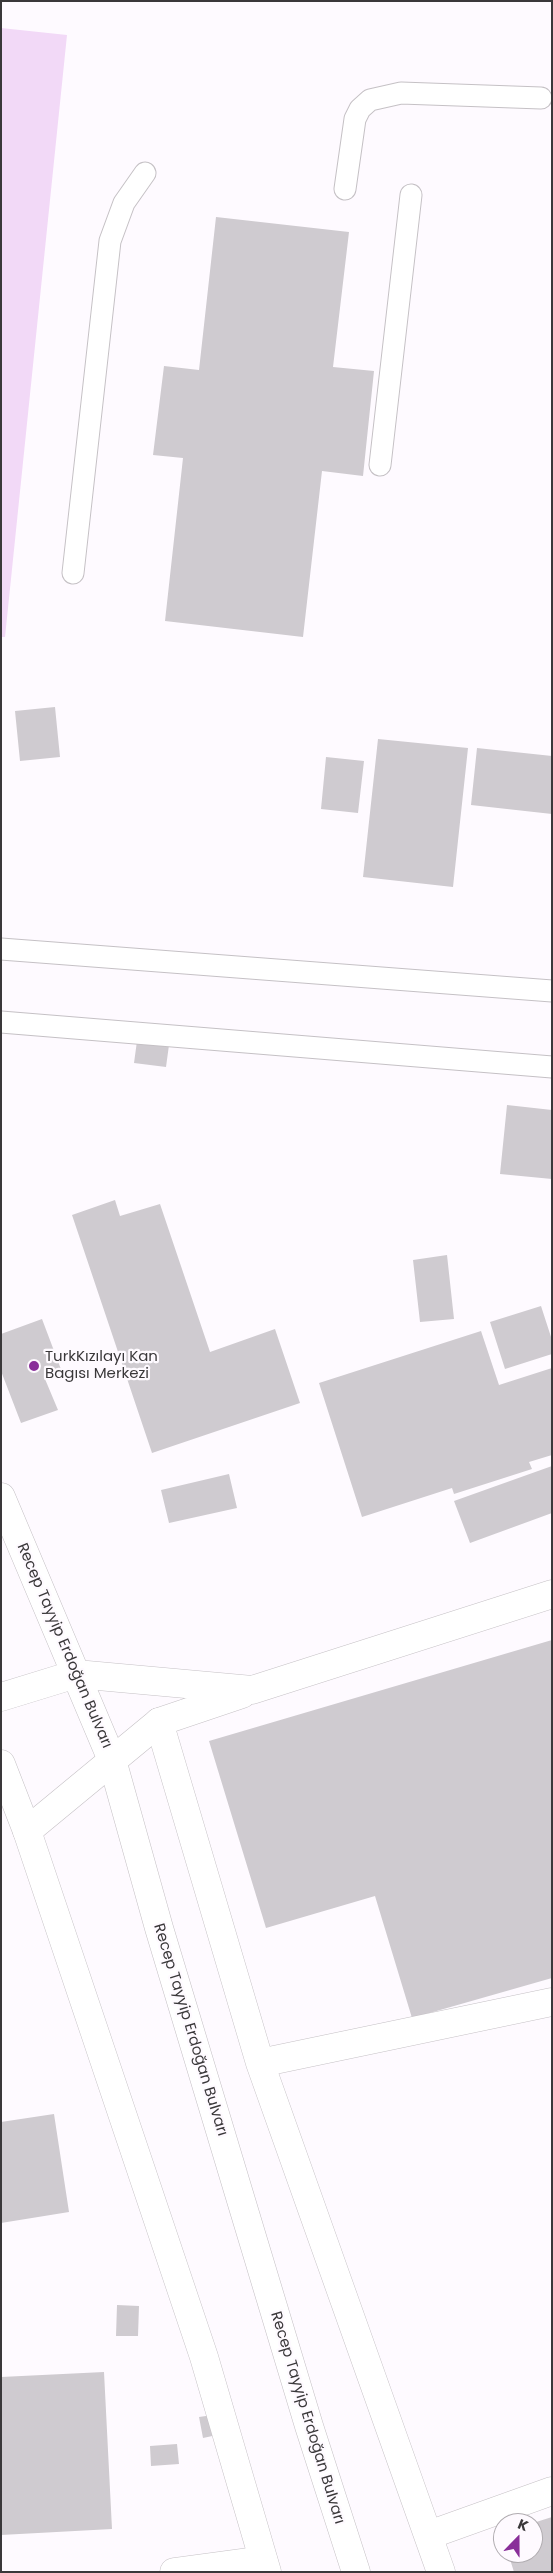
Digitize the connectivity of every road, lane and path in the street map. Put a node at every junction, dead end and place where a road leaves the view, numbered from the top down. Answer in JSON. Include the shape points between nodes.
{"nodes":[{"id":1,"x":541,"y":98,"type":"dead end"},
{"id":2,"x":145,"y":173,"type":"dead end"},
{"id":3,"x":346,"y":189,"type":"dead end"},
{"id":4,"x":411,"y":195,"type":"dead end"},
{"id":5,"x":380,"y":465,"type":"dead end"},
{"id":6,"x":73,"y":574,"type":"dead end"},
{"id":7,"x":1,"y":949,"type":"edge"},
{"id":8,"x":552,"y":991,"type":"edge"},
{"id":9,"x":1,"y":1022,"type":"edge"},
{"id":10,"x":552,"y":1067,"type":"edge"},
{"id":11,"x":1,"y":1497,"type":"edge"},
{"id":12,"x":552,"y":1594,"type":"edge"},
{"id":13,"x":76,"y":1674,"type":"junction"},
{"id":14,"x":252,"y":1690,"type":"junction"},
{"id":15,"x":1,"y":1697,"type":"edge"},
{"id":16,"x":159,"y":1722,"type":"junction"},
{"id":17,"x":112,"y":1760,"type":"junction"},
{"id":18,"x":1,"y":1764,"type":"edge"},
{"id":19,"x":27,"y":1831,"type":"junction"},
{"id":20,"x":552,"y":2002,"type":"edge"},
{"id":21,"x":260,"y":2063,"type":"junction"},
{"id":22,"x":552,"y":2491,"type":"edge"},
{"id":23,"x":428,"y":2535,"type":"junction"},
{"id":24,"x":265,"y":2566,"type":"edge"},
{"id":25,"x":174,"y":2572,"type":"edge"},
{"id":26,"x":356,"y":2572,"type":"edge"},
{"id":27,"x":442,"y":2572,"type":"edge"}],
"edges":[{"from":1,"to":3,"type":"lane","via":[[401,93],[370,100],[355,119]]},
{"from":2,"to":6,"type":"lane","via":[[124,203],[110,241]]},
{"from":4,"to":5,"type":"lane"},
{"from":7,"to":8,"type":"lane"},
{"from":9,"to":10,"type":"lane"},
{"from":11,"to":13,"type":"street","name":"Recep Tayyip Erdoğan Bulvarı"},
{"from":12,"to":14,"type":"street"},
{"from":13,"to":14,"type":"street"},
{"from":13,"to":15,"type":"street"},
{"from":13,"to":17,"type":"street","name":"Recep Tayyip Erdoğan Bulvarı"},
{"from":14,"to":16,"type":"street"},
{"from":16,"to":17,"type":"street"},
{"from":16,"to":21,"type":"street"},
{"from":17,"to":19,"type":"street"},
{"from":17,"to":26,"type":"street","name":"Recep Tayyip Erdoğan Bulvarı","via":[[159,1928]]},
{"from":18,"to":19,"type":"street"},
{"from":19,"to":24,"type":"street","via":[[204,2357]]},
{"from":20,"to":21,"type":"street"},
{"from":21,"to":23,"type":"street"},
{"from":22,"to":23,"type":"street"},
{"from":23,"to":27,"type":"street"},
{"from":24,"to":25,"type":"street"}]}
